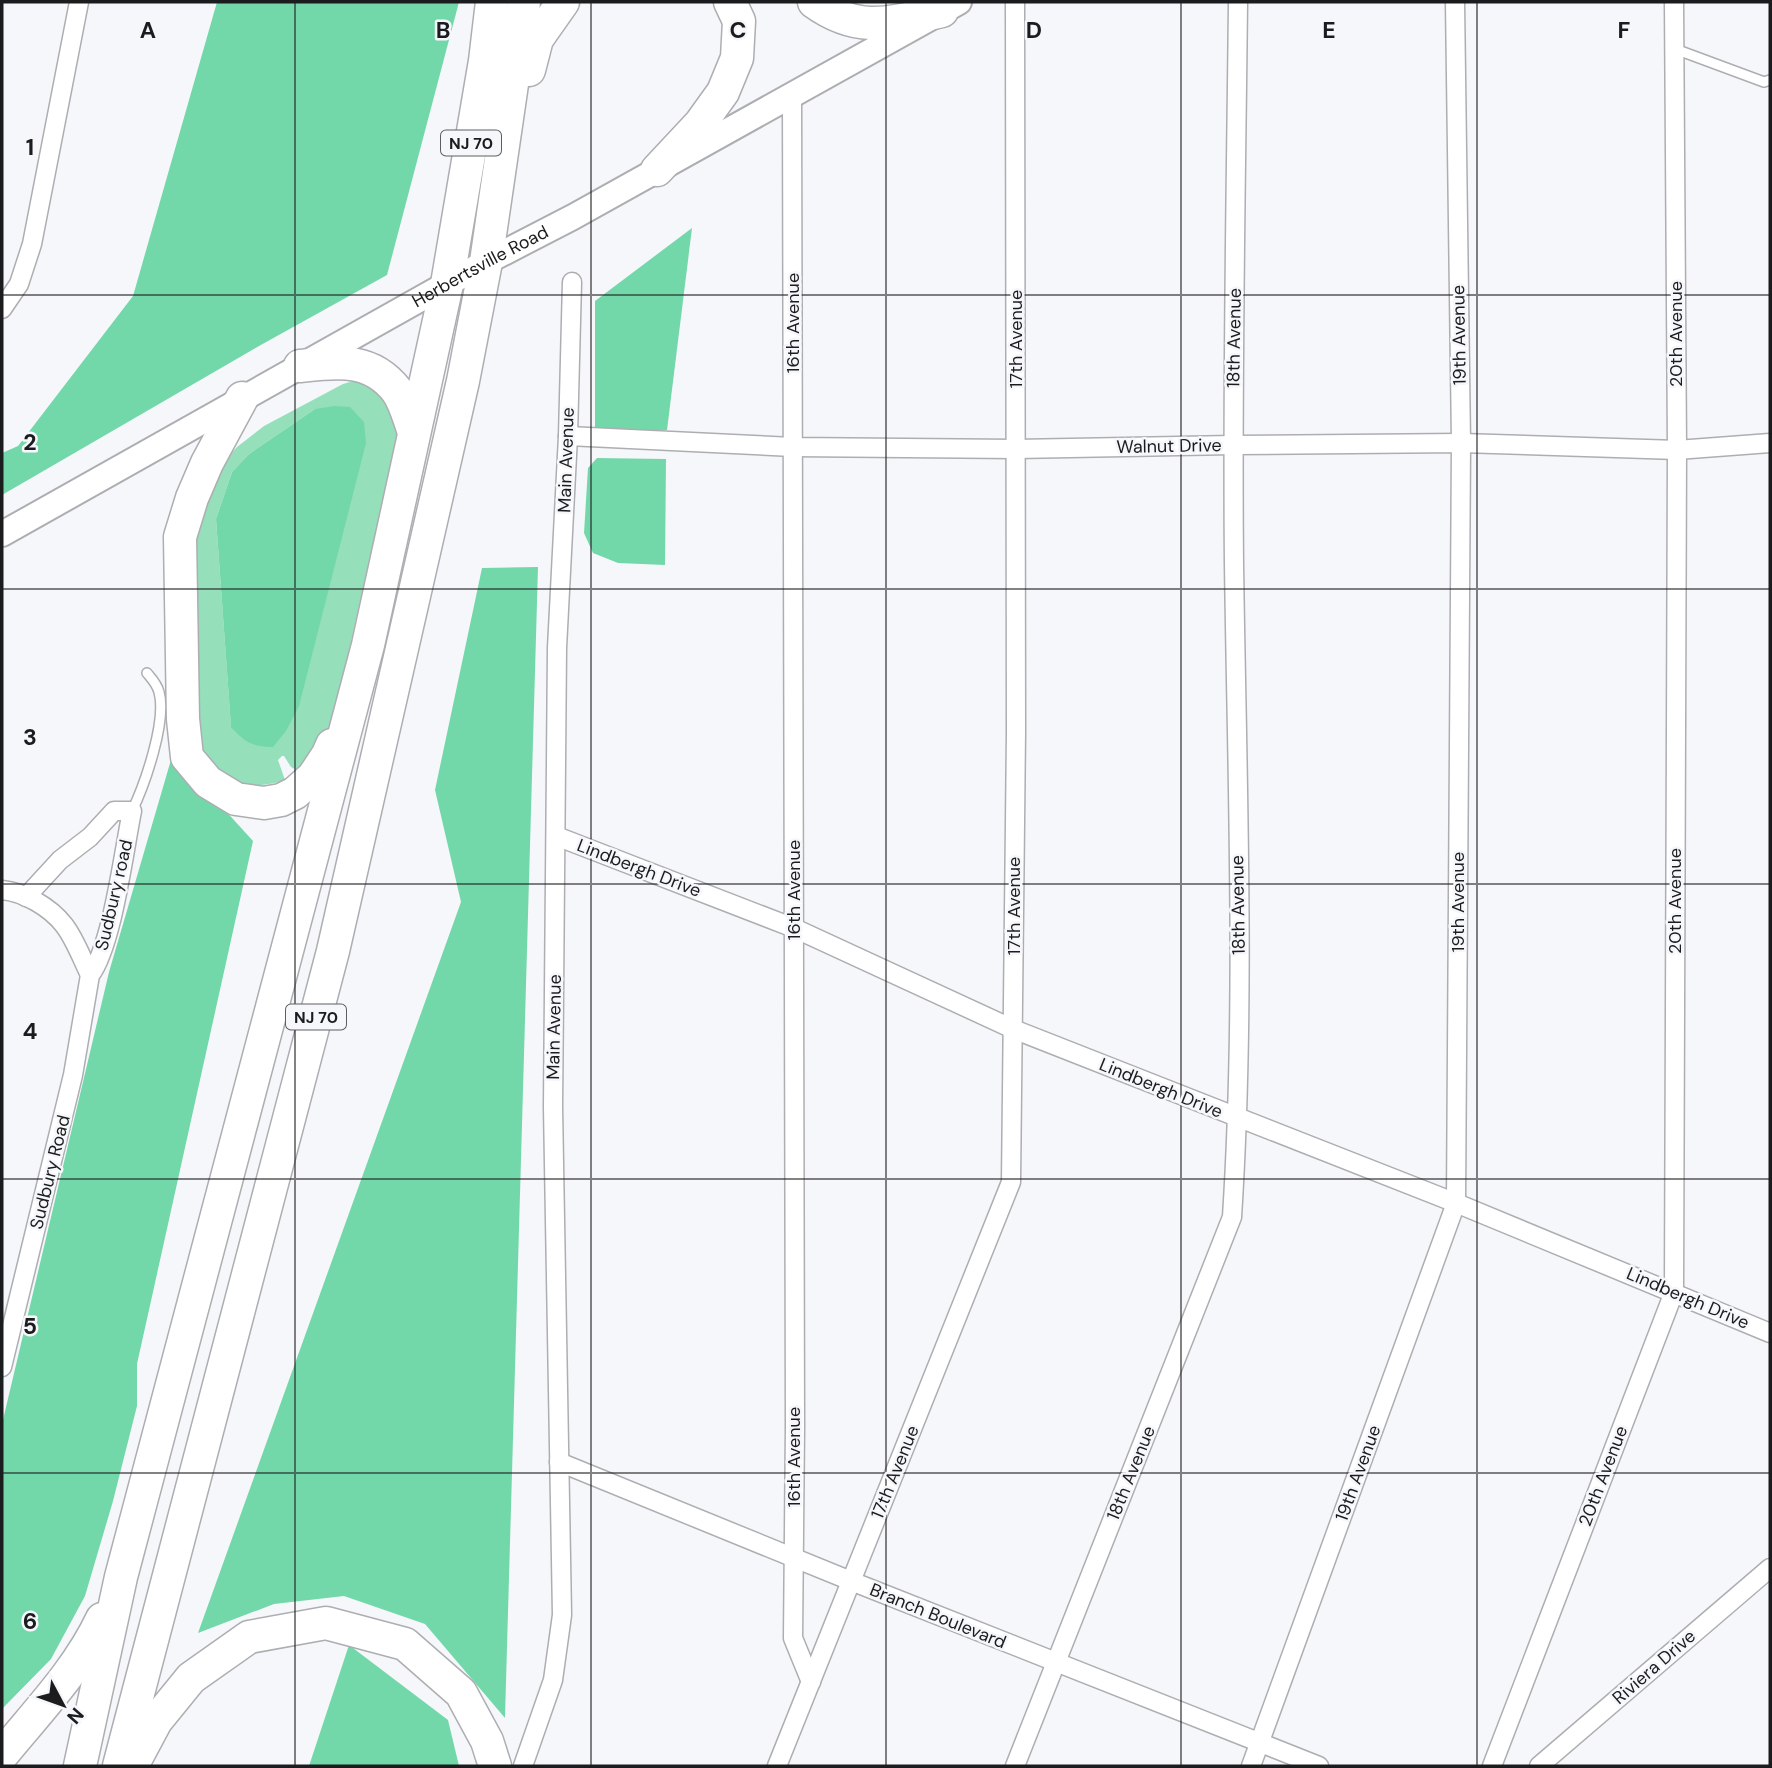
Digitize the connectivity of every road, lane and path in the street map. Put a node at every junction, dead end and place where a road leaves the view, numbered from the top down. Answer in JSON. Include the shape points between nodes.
{"nodes":[{"id":1,"x":79,"y":2,"type":"edge"},
{"id":2,"x":492,"y":2,"type":"edge"},
{"id":3,"x":524,"y":2,"type":"edge"},
{"id":4,"x":563,"y":2,"type":"edge"},
{"id":5,"x":730,"y":2,"type":"edge"},
{"id":6,"x":814,"y":2,"type":"edge"},
{"id":7,"x":1015,"y":2,"type":"edge"},
{"id":8,"x":1238,"y":2,"type":"edge"},
{"id":9,"x":1454,"y":2,"type":"edge"},
{"id":10,"x":1674,"y":2,"type":"edge"},
{"id":11,"x":951,"y":7,"type":"edge"},
{"id":12,"x":1675,"y":49,"type":"junction"},
{"id":13,"x":1770,"y":80,"type":"edge"},
{"id":14,"x":792,"y":95,"type":"junction"},
{"id":15,"x":657,"y":170,"type":"junction"},
{"id":16,"x":496,"y":197,"type":"junction"},
{"id":17,"x":486,"y":262,"type":"junction"},
{"id":18,"x":572,"y":282,"type":"dead end"},
{"id":19,"x":447,"y":284,"type":"junction"},
{"id":20,"x":2,"y":309,"type":"edge"},
{"id":21,"x":300,"y":366,"type":"junction"},
{"id":22,"x":242,"y":398,"type":"junction"},
{"id":23,"x":414,"y":432,"type":"junction"},
{"id":24,"x":568,"y":436,"type":"junction"},
{"id":25,"x":1461,"y":443,"type":"junction"},
{"id":26,"x":1770,"y":443,"type":"edge"},
{"id":27,"x":1233,"y":445,"type":"junction"},
{"id":28,"x":793,"y":447,"type":"junction"},
{"id":29,"x":1016,"y":449,"type":"junction"},
{"id":30,"x":1677,"y":450,"type":"junction"},
{"id":31,"x":2,"y":534,"type":"edge"},
{"id":32,"x":368,"y":645,"type":"junction"},
{"id":33,"x":147,"y":673,"type":"dead end"},
{"id":34,"x":123,"y":811,"type":"junction"},
{"id":35,"x":556,"y":836,"type":"junction"},
{"id":36,"x":2,"y":890,"type":"edge"},
{"id":37,"x":26,"y":897,"type":"junction"},
{"id":38,"x":794,"y":928,"type":"junction"},
{"id":39,"x":90,"y":975,"type":"junction"},
{"id":40,"x":1013,"y":1029,"type":"junction"},
{"id":41,"x":1238,"y":1119,"type":"junction"},
{"id":42,"x":1455,"y":1203,"type":"junction"},
{"id":43,"x":1674,"y":1292,"type":"junction"},
{"id":44,"x":1770,"y":1333,"type":"edge"},
{"id":45,"x":2,"y":1367,"type":"edge"},
{"id":46,"x":559,"y":1462,"type":"junction"},
{"id":47,"x":794,"y":1558,"type":"junction"},
{"id":48,"x":1770,"y":1568,"type":"edge"},
{"id":49,"x":121,"y":1577,"type":"junction"},
{"id":50,"x":851,"y":1581,"type":"junction"},
{"id":51,"x":1056,"y":1662,"type":"junction"},
{"id":52,"x":811,"y":1682,"type":"junction"},
{"id":53,"x":1261,"y":1743,"type":"junction"},
{"id":54,"x":2,"y":1755,"type":"edge"},
{"id":55,"x":80,"y":1766,"type":"edge"},
{"id":56,"x":119,"y":1766,"type":"edge"},
{"id":57,"x":132,"y":1766,"type":"edge"},
{"id":58,"x":495,"y":1766,"type":"edge"},
{"id":59,"x":523,"y":1766,"type":"edge"},
{"id":60,"x":777,"y":1766,"type":"edge"},
{"id":61,"x":1015,"y":1766,"type":"edge"},
{"id":62,"x":1251,"y":1766,"type":"edge"},
{"id":63,"x":1319,"y":1766,"type":"edge"},
{"id":64,"x":1492,"y":1766,"type":"edge"},
{"id":65,"x":1539,"y":1766,"type":"edge"}],
"edges":[{"from":1,"to":20,"type":"street","via":[[32,244],[19,284]]},
{"from":2,"to":19,"type":"highway","number":"NJ 70"},
{"from":3,"to":16,"type":"highway","number":"NJ 70"},
{"from":4,"to":16,"type":"highway","via":[[537,39]]},
{"from":5,"to":15,"type":"highway","via":[[739,21],[737,58],[723,92]]},
{"from":6,"to":11,"type":"highway","via":[[853,21],[878,25]]},
{"from":7,"to":29,"type":"street","name":"17th Avenue"},
{"from":8,"to":27,"type":"street","name":"18th Avenue"},
{"from":9,"to":25,"type":"street","name":"19th Avenue"},
{"from":10,"to":12,"type":"street","name":"20th Avenue"},
{"from":11,"to":14,"type":"main road","name":"Herbertsville Road"},
{"from":12,"to":13,"type":"lane","via":[[1764,82]]},
{"from":12,"to":30,"type":"street","name":"20th Avenue"},
{"from":14,"to":15,"type":"main road","name":"Herbertsville Road"},
{"from":14,"to":28,"type":"street","name":"16th Avenue"},
{"from":15,"to":17,"type":"main road","name":"Herbertsville Road"},
{"from":16,"to":17,"type":"highway","number":"NJ 70"},
{"from":17,"to":19,"type":"main road","name":"Herbertsville Road"},
{"from":17,"to":56,"type":"highway","number":"NJ 70","via":[[333,951]]},
{"from":18,"to":24,"type":"street","name":"Main Avenue"},
{"from":19,"to":21,"type":"main road","name":"Herbertsville Road"},
{"from":19,"to":23,"type":"highway","number":"NJ 70"},
{"from":21,"to":22,"type":"main road","name":"Herbertsville Road"},
{"from":21,"to":23,"type":"highway","via":[[339,362],[360,365],[383,377],[398,392]]},
{"from":22,"to":31,"type":"main road","name":"Herbertsville Road"},
{"from":22,"to":32,"type":"highway","via":[[207,463],[180,537],[187,757],[208,782],[236,799],[264,803],[295,793],[327,756]]},
{"from":23,"to":32,"type":"highway","number":"NJ 70"},
{"from":24,"to":28,"type":"street","name":"Walnut Drive"},
{"from":24,"to":35,"type":"street","name":"Main Avenue","via":[[557,648]]},
{"from":25,"to":27,"type":"street","name":"Walnut Drive"},
{"from":25,"to":30,"type":"street","name":"Walnut Drive"},
{"from":25,"to":42,"type":"street","name":"19th Avenue"},
{"from":26,"to":30,"type":"street","name":"Walnut Drive"},
{"from":27,"to":29,"type":"street","name":"Walnut Drive"},
{"from":27,"to":41,"type":"street","name":"18th Avenue"},
{"from":28,"to":29,"type":"street","name":"Walnut Drive"},
{"from":28,"to":38,"type":"street","name":"16th Avenue"},
{"from":29,"to":40,"type":"street","name":"17th Avenue"},
{"from":30,"to":43,"type":"street","name":"20th Avenue"},
{"from":32,"to":49,"type":"highway","number":"NJ 70"},
{"from":33,"to":34,"type":"lane","via":[[157,685],[161,710],[147,774]]},
{"from":34,"to":37,"type":"street","via":[[60,860]]},
{"from":34,"to":39,"type":"street","name":"Sudbury road","via":[[108,931]]},
{"from":35,"to":38,"type":"street","name":"Lindbergh Drive"},
{"from":35,"to":46,"type":"street","name":"Main Avenue","via":[[553,1107]]},
{"from":36,"to":37,"type":"street"},
{"from":37,"to":39,"type":"street","via":[[64,925]]},
{"from":38,"to":40,"type":"street","name":"Lindbergh Drive"},
{"from":38,"to":47,"type":"street","name":"16th Avenue"},
{"from":39,"to":45,"type":"street","name":"Sudbury Road","via":[[73,1075]]},
{"from":40,"to":41,"type":"street","name":"Lindbergh Drive"},
{"from":40,"to":50,"type":"street","name":"17th Avenue","via":[[1011,1182]]},
{"from":41,"to":42,"type":"street","name":"Lindbergh Drive"},
{"from":41,"to":51,"type":"street","name":"18th Avenue","via":[[1232,1217]]},
{"from":42,"to":43,"type":"street","name":"Lindbergh Drive"},
{"from":42,"to":53,"type":"street","name":"19th Avenue"},
{"from":43,"to":44,"type":"street","name":"Lindbergh Drive"},
{"from":43,"to":64,"type":"street","name":"20th Avenue"},
{"from":46,"to":47,"type":"street","name":"Branch Boulevard"},
{"from":46,"to":59,"type":"street","name":"Main Avenue","via":[[562,1615],[553,1681]]},
{"from":47,"to":50,"type":"street","name":"Branch Boulevard"},
{"from":47,"to":52,"type":"street","name":"16th Avenue","via":[[793,1638]]},
{"from":48,"to":65,"type":"street","name":"Riviera Drive"},
{"from":49,"to":54,"type":"highway","via":[[75,1666]]},
{"from":49,"to":55,"type":"highway","number":"NJ 70"},
{"from":50,"to":51,"type":"street","name":"Branch Boulevard"},
{"from":50,"to":52,"type":"street","name":"17th Avenue"},
{"from":51,"to":53,"type":"street","name":"Branch Boulevard"},
{"from":51,"to":61,"type":"street","name":"18th Avenue"},
{"from":52,"to":60,"type":"street","name":"17th Avenue"},
{"from":53,"to":62,"type":"street","name":"19th Avenue"},
{"from":53,"to":63,"type":"street","name":"Branch Boulevard"},
{"from":57,"to":58,"type":"highway","via":[[156,1721],[191,1678],[249,1637],[326,1623],[405,1644],[424,1660],[461,1693]]}]}
